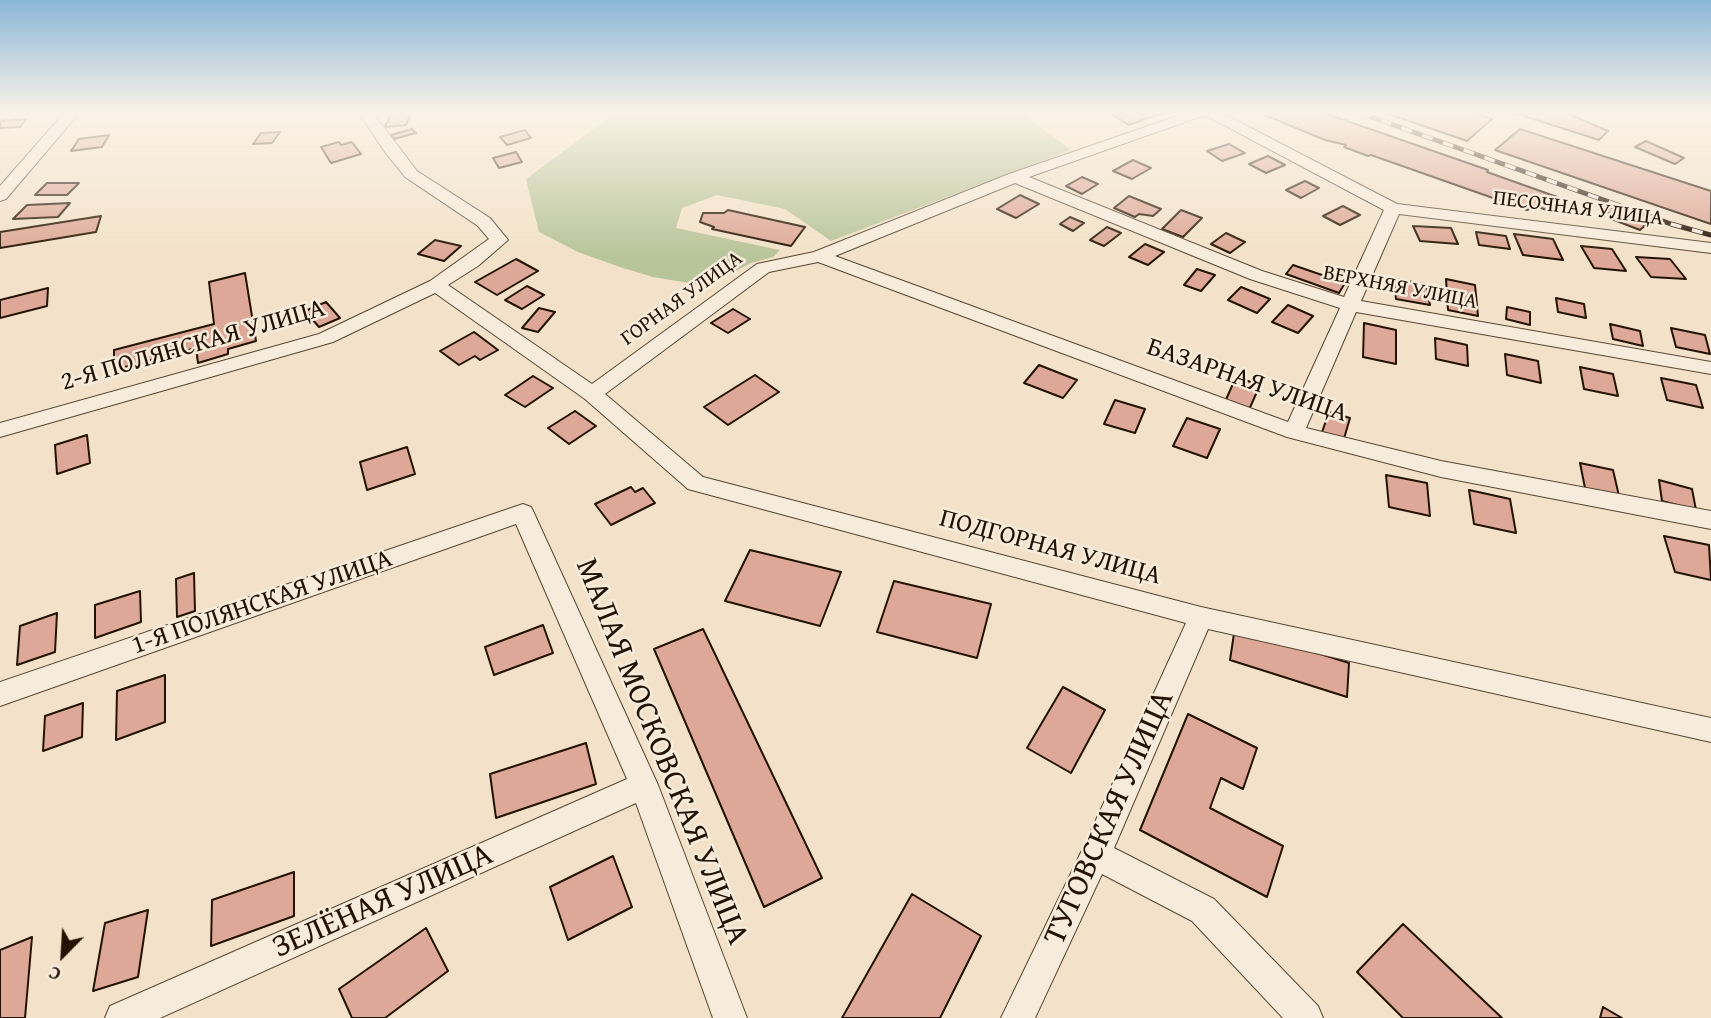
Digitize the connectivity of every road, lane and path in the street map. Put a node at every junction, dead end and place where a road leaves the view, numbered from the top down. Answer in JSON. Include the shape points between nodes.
{"nodes":[{"id":1,"x":28,"y":161,"type":"edge"},
{"id":2,"x":400,"y":161,"type":"edge"},
{"id":3,"x":1063,"y":161,"type":"edge"},
{"id":4,"x":1302,"y":161,"type":"edge"},
{"id":5,"x":1015,"y":177,"type":"junction"},
{"id":6,"x":3,"y":188,"type":"edge"},
{"id":7,"x":1393,"y":208,"type":"junction"},
{"id":8,"x":1711,"y":248,"type":"edge"},
{"id":9,"x":819,"y":256,"type":"junction"},
{"id":10,"x":436,"y":285,"type":"junction"},
{"id":11,"x":1350,"y":305,"type":"junction"},
{"id":12,"x":1711,"y":368,"type":"edge"},
{"id":13,"x":592,"y":394,"type":"junction"},
{"id":14,"x":0,"y":430,"type":"edge"},
{"id":15,"x":1294,"y":432,"type":"junction"},
{"id":16,"x":523,"y":513,"type":"joint"},
{"id":17,"x":1711,"y":520,"type":"edge"},
{"id":18,"x":1201,"y":617,"type":"junction"},
{"id":19,"x":0,"y":694,"type":"edge"},
{"id":20,"x":1711,"y":730,"type":"edge"},
{"id":21,"x":644,"y":785,"type":"junction"},
{"id":22,"x":1096,"y":855,"type":"junction"},
{"id":23,"x":121,"y":1018,"type":"edge"},
{"id":24,"x":730,"y":1018,"type":"edge"},
{"id":25,"x":1018,"y":1018,"type":"edge"},
{"id":26,"x":1306,"y":1018,"type":"edge"}],
"edges":[{"from":1,"to":6,"type":"street"},
{"from":2,"to":10,"type":"street","name":"2-Я ПОЛЯНСКАЯ УЛИЦА","via":[[411,174],[484,222],[499,240]]},
{"from":3,"to":5,"type":"street","name":"ГОРНАЯ УЛИЦА"},
{"from":4,"to":7,"type":"street","name":"ПЕСОЧНАЯ УЛИЦА"},
{"from":5,"to":9,"type":"street","name":"ГОРНАЯ УЛИЦА"},
{"from":5,"to":11,"type":"street","name":"ВЕРХНЯЯ УЛИЦА","via":[[1256,275]]},
{"from":7,"to":8,"type":"street","name":"ПЕСОЧНАЯ УЛИЦА"},
{"from":7,"to":11,"type":"street"},
{"from":9,"to":13,"type":"street","name":"ГОРНАЯ УЛИЦА","via":[[763,268]]},
{"from":9,"to":15,"type":"street","name":"БАЗАРНАЯ УЛИЦА"},
{"from":10,"to":13,"type":"street","name":"ПОДГОРНАЯ УЛИЦА"},
{"from":10,"to":14,"type":"street","name":"2-Я ПОЛЯНСКАЯ УЛИЦА","via":[[326,338]]},
{"from":11,"to":12,"type":"street","name":"ВЕРХНЯЯ УЛИЦА"},
{"from":11,"to":15,"type":"street"},
{"from":13,"to":18,"type":"street","name":"ПОДГОРНАЯ УЛИЦА","via":[[696,483]]},
{"from":15,"to":17,"type":"street","name":"БАЗАРНАЯ УЛИЦА","via":[[1441,468]]},
{"from":16,"to":19,"type":"street","name":"1-Я ПОЛЯНСКАЯ УЛИЦА"},
{"from":16,"to":21,"type":"street","name":"МАЛАЯ МОСКОВСКАЯ УЛИЦА"},
{"from":18,"to":20,"type":"street","name":"ПОДГОРНАЯ УЛИЦА"},
{"from":18,"to":22,"type":"street","name":"ТУГОВСКАЯ УЛИЦА"},
{"from":21,"to":23,"type":"street","name":"ЗЕЛЁНАЯ УЛИЦА"},
{"from":21,"to":24,"type":"street","name":"МАЛАЯ МОСКОВСКАЯ УЛИЦА"},
{"from":22,"to":25,"type":"street","name":"ТУГОВСКАЯ УЛИЦА"},
{"from":22,"to":26,"type":"street","via":[[1203,910]]}]}
